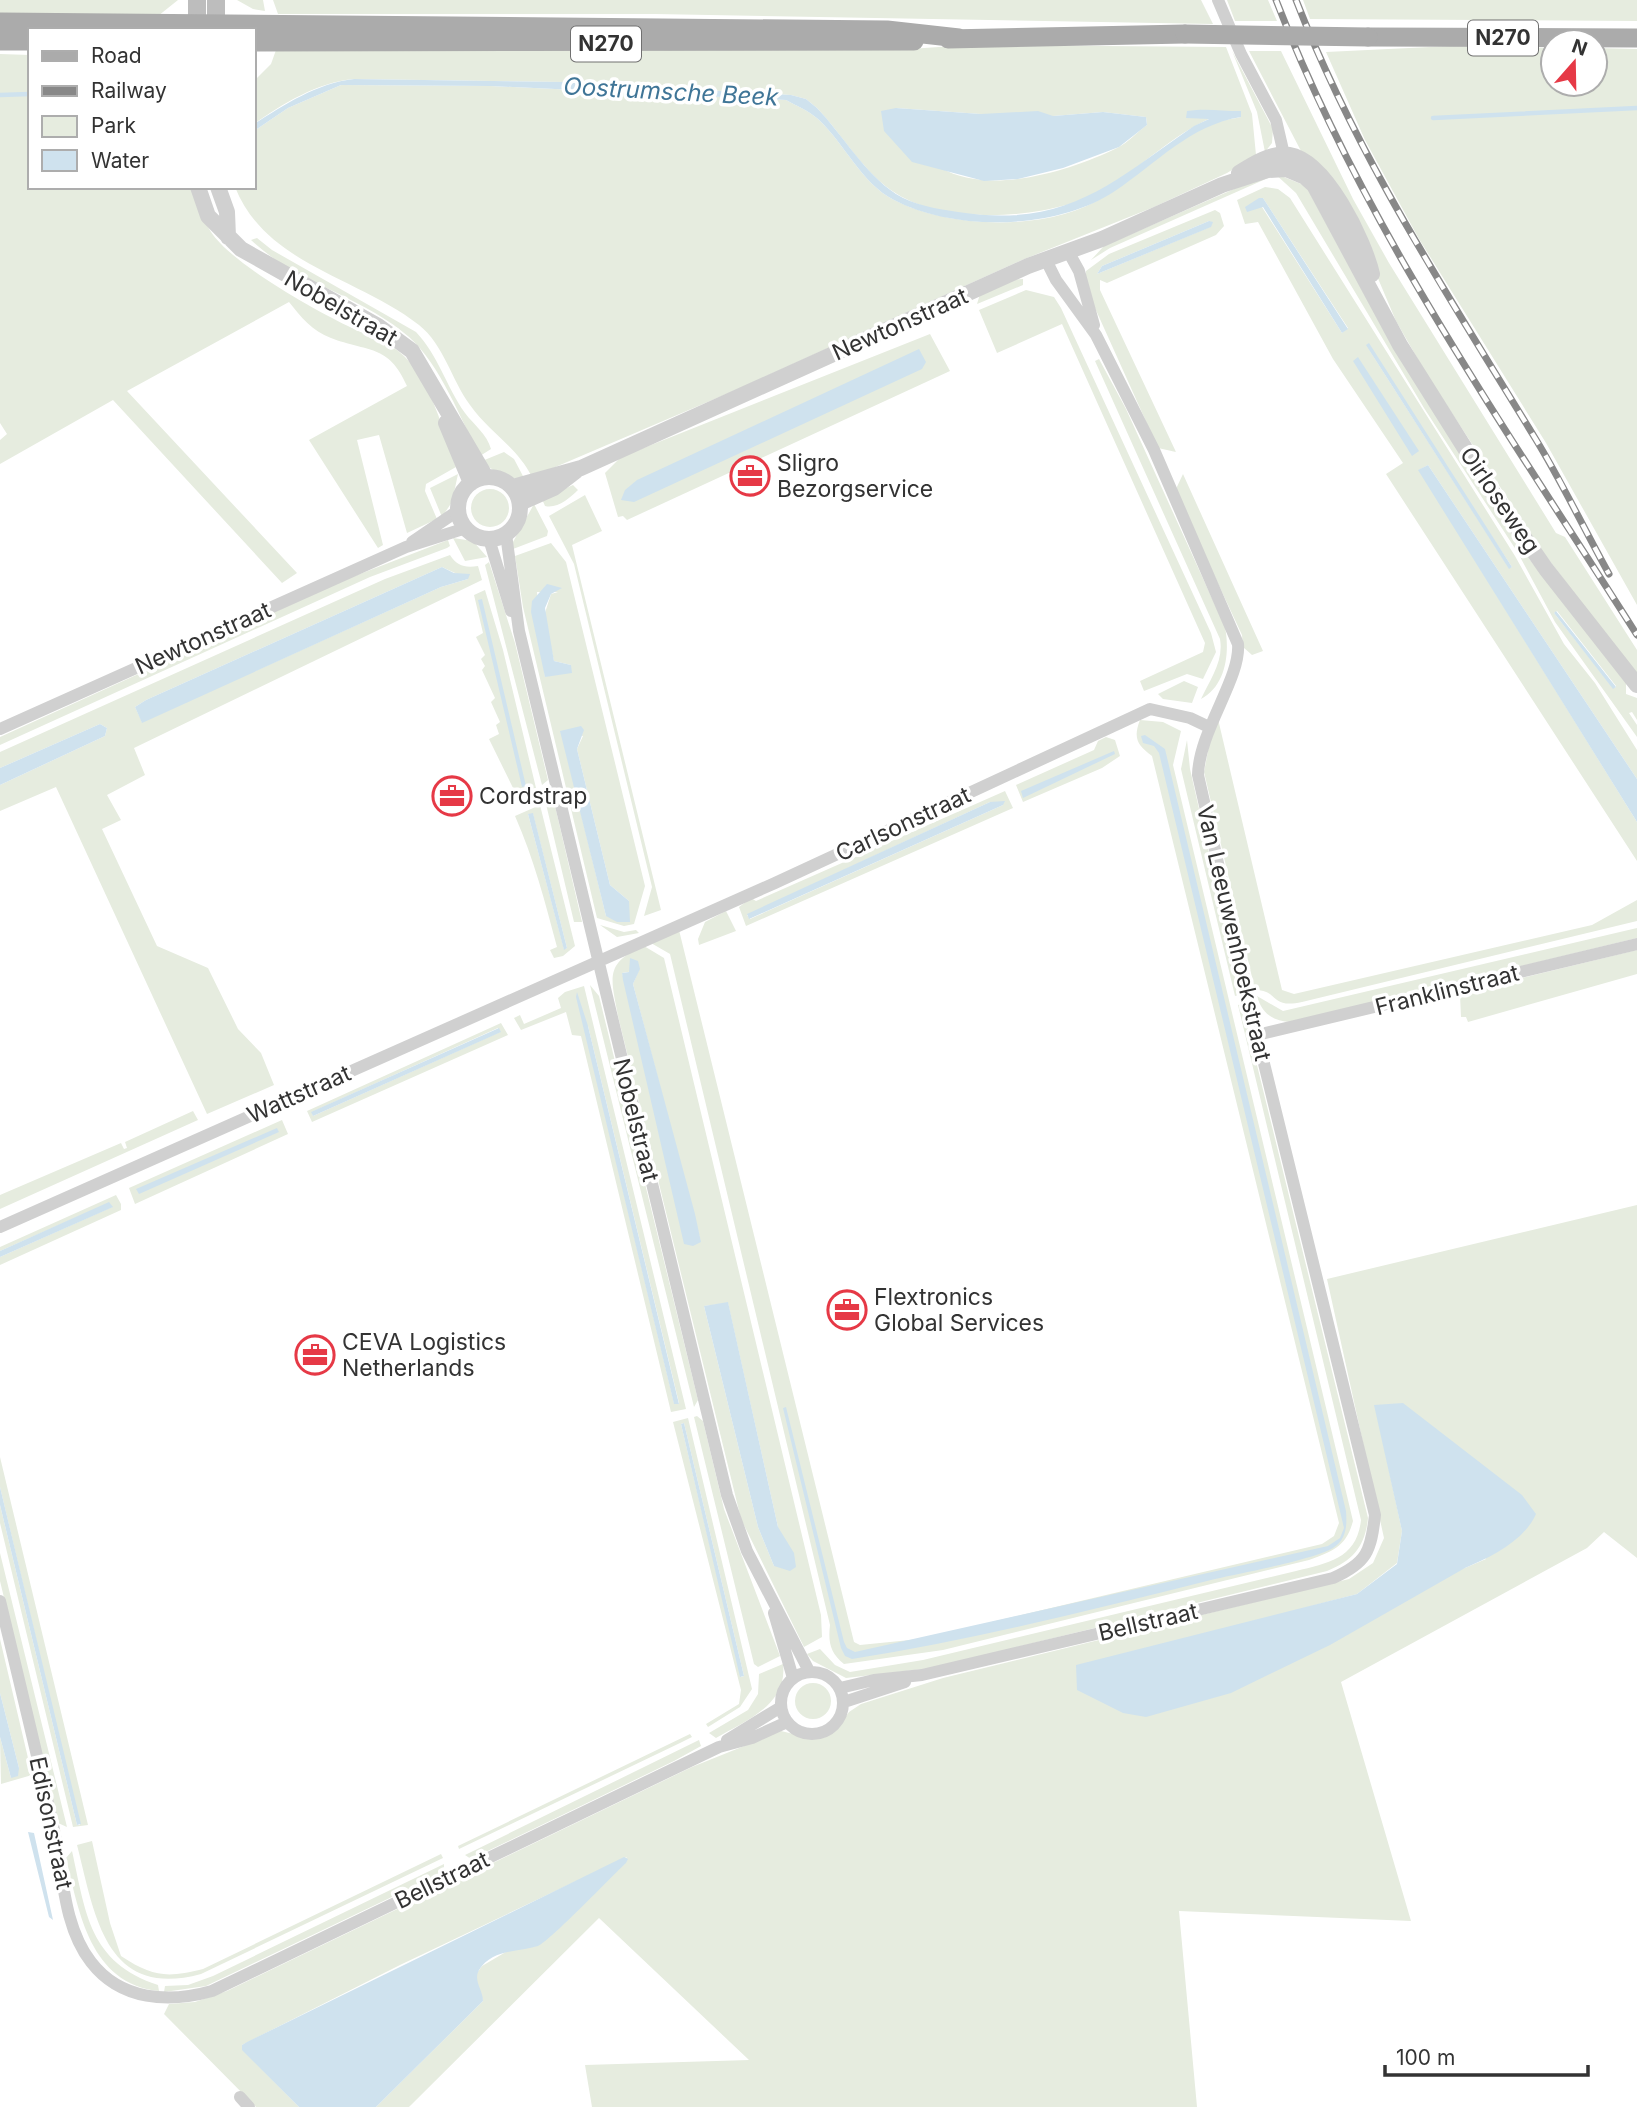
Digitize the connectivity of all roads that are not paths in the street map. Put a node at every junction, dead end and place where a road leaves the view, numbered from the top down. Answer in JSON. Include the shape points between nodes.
{"nodes":[{"id":1,"x":197,"y":0,"type":"edge"},
{"id":2,"x":216,"y":0,"type":"edge"},
{"id":3,"x":1218,"y":0,"type":"edge"},
{"id":4,"x":0,"y":22,"type":"edge"},
{"id":5,"x":207,"y":27,"type":"edge"},
{"id":6,"x":958,"y":38,"type":"junction"},
{"id":7,"x":1637,"y":38,"type":"edge"},
{"id":8,"x":0,"y":41,"type":"edge"},
{"id":9,"x":28,"y":41,"type":"edge"},
{"id":10,"x":256,"y":42,"type":"edge"},
{"id":11,"x":1286,"y":162,"type":"junction"},
{"id":12,"x":199,"y":189,"type":"edge"},
{"id":13,"x":219,"y":189,"type":"edge"},
{"id":14,"x":228,"y":237,"type":"junction"},
{"id":15,"x":1068,"y":251,"type":"junction"},
{"id":16,"x":1046,"y":260,"type":"junction"},
{"id":17,"x":1096,"y":335,"type":"junction"},
{"id":18,"x":581,"y":468,"type":"junction"},
{"id":19,"x":479,"y":480,"type":"junction"},
{"id":20,"x":513,"y":487,"type":"junction"},
{"id":21,"x":520,"y":503,"type":"junction"},
{"id":22,"x":458,"y":510,"type":"junction"},
{"id":23,"x":466,"y":528,"type":"junction"},
{"id":24,"x":506,"y":534,"type":"junction"},
{"id":25,"x":489,"y":539,"type":"junction"},
{"id":26,"x":406,"y":547,"type":"junction"},
{"id":27,"x":519,"y":631,"type":"junction"},
{"id":28,"x":1637,"y":685,"type":"edge"},
{"id":29,"x":1209,"y":727,"type":"junction"},
{"id":30,"x":0,"y":729,"type":"edge"},
{"id":31,"x":1637,"y":944,"type":"edge"},
{"id":32,"x":598,"y":961,"type":"junction"},
{"id":33,"x":1257,"y":1035,"type":"junction"},
{"id":34,"x":0,"y":1227,"type":"edge"},
{"id":35,"x":1366,"y":1555,"type":"joint"},
{"id":36,"x":0,"y":1601,"type":"edge"},
{"id":37,"x":771,"y":1602,"type":"junction"},
{"id":38,"x":808,"y":1671,"type":"junction"},
{"id":39,"x":922,"y":1675,"type":"junction"},
{"id":40,"x":793,"y":1678,"type":"junction"},
{"id":41,"x":840,"y":1688,"type":"junction"},
{"id":42,"x":844,"y":1702,"type":"junction"},
{"id":43,"x":781,"y":1707,"type":"junction"},
{"id":44,"x":787,"y":1722,"type":"junction"},
{"id":45,"x":719,"y":1747,"type":"junction"},
{"id":46,"x":161,"y":1999,"type":"joint"}],
"edges":[{"from":1,"to":5,"type":"main road"},
{"from":2,"to":5,"type":"main road"},
{"from":3,"to":11,"type":"street","via":[[1276,120]]},
{"from":4,"to":5,"type":"main road","number":"N270"},
{"from":5,"to":6,"type":"main road","number":"N270","via":[[887,30]]},
{"from":6,"to":7,"type":"main road","number":"N270","bridge":true,"via":[[1185,34]]},
{"from":6,"to":10,"type":"main road","number":"N270","via":[[889,43]]},
{"from":8,"to":9,"type":"main road"},
{"from":11,"to":15,"type":"street","name":"Newtonstraat"},
{"from":11,"to":28,"type":"street","name":"Oirloseweg","via":[[1314,167],[1354,226],[1380,303],[1400,345],[1494,496]]},
{"from":12,"to":14,"type":"street","name":"Nobelstraat","via":[[208,216]]},
{"from":13,"to":14,"type":"street","via":[[227,212]]},
{"from":14,"to":19,"type":"street","name":"Nobelstraat","via":[[262,263],[400,340],[421,362]]},
{"from":15,"to":16,"type":"street","name":"Newtonstraat"},
{"from":15,"to":17,"type":"street","name":"Van Leeuwenhoekstraat","via":[[1079,271]]},
{"from":16,"to":17,"type":"street","name":"Van Leeuwenhoekstraat"},
{"from":16,"to":18,"type":"street","name":"Newtonstraat"},
{"from":17,"to":29,"type":"street","name":"Van Leeuwenhoekstraat","via":[[1154,450],[1238,644],[1236,662]]},
{"from":18,"to":20,"type":"street","name":"Newtonstraat"},
{"from":18,"to":21,"type":"street","name":"Newtonstraat","via":[[554,488]]},
{"from":19,"to":20,"type":"street","via":[[501,479]]},
{"from":19,"to":22,"type":"street","via":[[461,495]]},
{"from":20,"to":21,"type":"street"},
{"from":21,"to":24,"type":"street","via":[[517,523]]},
{"from":22,"to":23,"type":"street"},
{"from":22,"to":26,"type":"street","name":"Newtonstraat"},
{"from":23,"to":25,"type":"street"},
{"from":23,"to":26,"type":"street","name":"Newtonstraat"},
{"from":24,"to":25,"type":"street"},
{"from":24,"to":27,"type":"street","name":"Nobelstraat"},
{"from":25,"to":27,"type":"street","name":"Nobelstraat"},
{"from":26,"to":30,"type":"street","name":"Newtonstraat"},
{"from":27,"to":32,"type":"street","name":"Nobelstraat"},
{"from":29,"to":32,"type":"street","name":"Carlsonstraat","via":[[1150,709]]},
{"from":29,"to":33,"type":"street","name":"Van Leeuwenhoekstraat","via":[[1198,757],[1198,775]]},
{"from":31,"to":33,"type":"street","name":"Franklinstraat"},
{"from":32,"to":34,"type":"street","name":"Wattstraat"},
{"from":32,"to":37,"type":"street","name":"Nobelstraat","via":[[727,1495]]},
{"from":33,"to":35,"type":"street","name":"Van Leeuwenhoekstraat","via":[[1375,1515]]},
{"from":35,"to":39,"type":"street","name":"Bellstraat","via":[[1355,1568],[1333,1578]]},
{"from":36,"to":46,"type":"street","name":"Edisonstraat","via":[[75,1935],[106,1978],[130,1992]]},
{"from":37,"to":38,"type":"street","name":"Nobelstraat"},
{"from":37,"to":40,"type":"street","name":"Nobelstraat"},
{"from":38,"to":40,"type":"street"},
{"from":38,"to":41,"type":"street","via":[[827,1675]]},
{"from":39,"to":41,"type":"street","name":"Bellstraat"},
{"from":39,"to":42,"type":"street","name":"Bellstraat"},
{"from":40,"to":43,"type":"street","via":[[783,1690]]},
{"from":41,"to":42,"type":"street"},
{"from":42,"to":44,"type":"street","via":[[839,1719],[826,1731],[801,1732]]},
{"from":43,"to":44,"type":"street"},
{"from":43,"to":45,"type":"street","name":"Bellstraat"},
{"from":44,"to":45,"type":"street","name":"Bellstraat"},
{"from":45,"to":46,"type":"street","name":"Bellstraat","via":[[212,1992]]}]}
